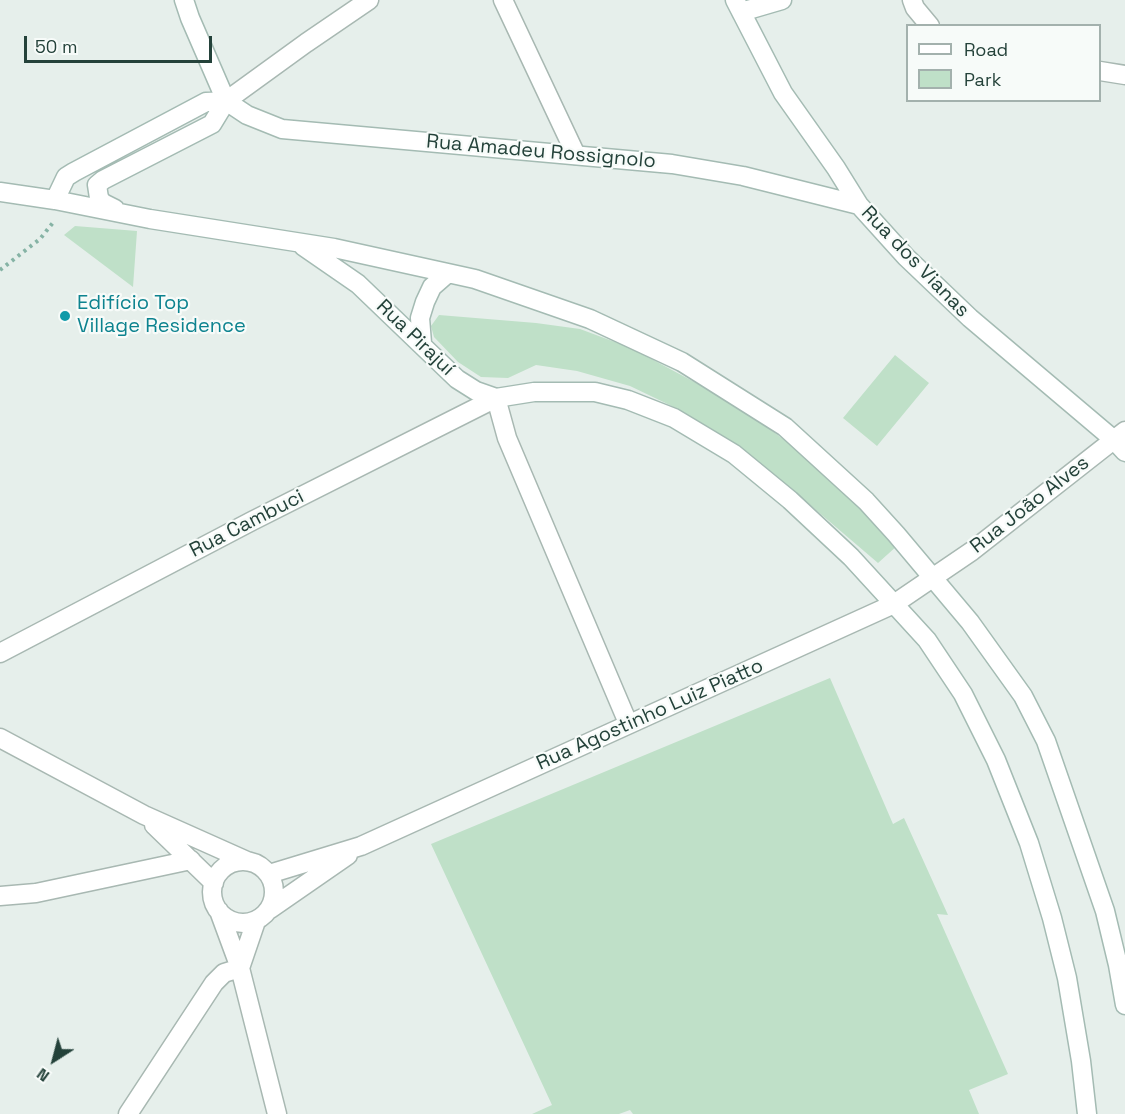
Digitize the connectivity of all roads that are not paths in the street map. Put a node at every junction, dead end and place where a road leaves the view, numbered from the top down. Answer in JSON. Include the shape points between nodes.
{"nodes":[{"id":1,"x":184,"y":0,"type":"edge"},
{"id":2,"x":369,"y":0,"type":"edge"},
{"id":3,"x":503,"y":0,"type":"edge"},
{"id":4,"x":782,"y":0,"type":"edge"},
{"id":5,"x":912,"y":0,"type":"edge"},
{"id":6,"x":738,"y":6,"type":"edge"},
{"id":7,"x":928,"y":24,"type":"edge"},
{"id":8,"x":1101,"y":71,"type":"edge"},
{"id":9,"x":1125,"y":75,"type":"edge"},
{"id":10,"x":226,"y":101,"type":"junction"},
{"id":11,"x":576,"y":155,"type":"junction"},
{"id":12,"x":0,"y":192,"type":"edge"},
{"id":13,"x":55,"y":200,"type":"junction"},
{"id":14,"x":859,"y":205,"type":"junction"},
{"id":15,"x":119,"y":212,"type":"junction"},
{"id":16,"x":297,"y":242,"type":"junction"},
{"id":17,"x":448,"y":273,"type":"junction"},
{"id":18,"x":422,"y":343,"type":"junction"},
{"id":19,"x":495,"y":398,"type":"junction"},
{"id":20,"x":1121,"y":441,"type":"edge"},
{"id":21,"x":935,"y":578,"type":"junction"},
{"id":22,"x":894,"y":604,"type":"junction"},
{"id":23,"x":0,"y":653,"type":"edge"},
{"id":24,"x":628,"y":723,"type":"junction"},
{"id":25,"x":0,"y":738,"type":"edge"},
{"id":26,"x":144,"y":815,"type":"junction"},
{"id":27,"x":361,"y":846,"type":"junction"},
{"id":28,"x":191,"y":860,"type":"junction"},
{"id":29,"x":247,"y":861,"type":"junction"},
{"id":30,"x":269,"y":874,"type":"junction"},
{"id":31,"x":214,"y":883,"type":"junction"},
{"id":32,"x":0,"y":896,"type":"edge"},
{"id":33,"x":270,"y":909,"type":"junction"},
{"id":34,"x":219,"y":911,"type":"junction"},
{"id":35,"x":256,"y":921,"type":"junction"},
{"id":36,"x":240,"y":968,"type":"junction"},
{"id":37,"x":1125,"y":1005,"type":"edge"},
{"id":38,"x":128,"y":1114,"type":"edge"},
{"id":39,"x":277,"y":1114,"type":"edge"},
{"id":40,"x":1087,"y":1114,"type":"edge"}],
"edges":[{"from":1,"to":10,"type":"street"},
{"from":2,"to":10,"type":"street"},
{"from":3,"to":11,"type":"street"},
{"from":4,"to":6,"type":"street"},
{"from":5,"to":7,"type":"street"},
{"from":6,"to":14,"type":"street","name":"Rua dos Vianas","via":[[783,93]]},
{"from":8,"to":9,"type":"street"},
{"from":10,"to":11,"type":"street","name":"Rua Amadeu Rossignolo","via":[[247,115],[282,129]]},
{"from":10,"to":13,"type":"street","via":[[206,102],[74,172],[66,177]]},
{"from":10,"to":15,"type":"street","via":[[212,124],[97,185],[99,198]]},
{"from":11,"to":14,"type":"street","name":"Rua Amadeu Rossignolo","via":[[672,164],[743,176]]},
{"from":12,"to":13,"type":"street","name":"Rua Pirajuí"},
{"from":13,"to":15,"type":"street","name":"Rua Pirajuí"},
{"from":14,"to":20,"type":"street","name":"Rua dos Vianas","via":[[970,318]]},
{"from":15,"to":16,"type":"street","name":"Rua Pirajuí"},
{"from":16,"to":17,"type":"street"},
{"from":16,"to":18,"type":"street","name":"Rua Pirajuí","via":[[358,284]]},
{"from":17,"to":18,"type":"street","via":[[432,287],[424,302],[420,318]]},
{"from":17,"to":21,"type":"street","via":[[590,319],[682,362],[785,427],[866,501]]},
{"from":18,"to":19,"type":"street","name":"Rua Pirajuí","via":[[458,380]]},
{"from":19,"to":22,"type":"street","via":[[534,392],[595,392],[674,418],[734,454],[790,500]]},
{"from":19,"to":23,"type":"street","name":"Rua Cambuci"},
{"from":19,"to":24,"type":"street","via":[[507,438]]},
{"from":20,"to":21,"type":"street","name":"Rua João Alves"},
{"from":21,"to":22,"type":"street","name":"Rua Agostinho Luiz Piatto"},
{"from":21,"to":37,"type":"street","via":[[1023,696],[1046,741],[1105,911]]},
{"from":22,"to":24,"type":"street","name":"Rua Agostinho Luiz Piatto"},
{"from":22,"to":40,"type":"street","via":[[927,640],[963,694],[996,760],[1029,843],[1067,978]]},
{"from":24,"to":27,"type":"street","name":"Rua Agostinho Luiz Piatto"},
{"from":25,"to":26,"type":"street"},
{"from":26,"to":28,"type":"street"},
{"from":26,"to":29,"type":"street"},
{"from":27,"to":30,"type":"street","name":"Rua Agostinho Luiz Piatto"},
{"from":27,"to":33,"type":"street","name":"Rua Agostinho Luiz Piatto"},
{"from":28,"to":31,"type":"street"},
{"from":28,"to":32,"type":"street","via":[[36,893]]},
{"from":29,"to":30,"type":"street"},
{"from":29,"to":31,"type":"street","via":[[237,861],[220,870]]},
{"from":30,"to":33,"type":"street","via":[[275,891]]},
{"from":31,"to":34,"type":"street","via":[[212,895]]},
{"from":33,"to":35,"type":"street"},
{"from":34,"to":35,"type":"street","via":[[235,922]]},
{"from":34,"to":36,"type":"street"},
{"from":35,"to":36,"type":"street"},
{"from":36,"to":38,"type":"street","via":[[224,973],[214,983]]},
{"from":36,"to":39,"type":"street"}]}
